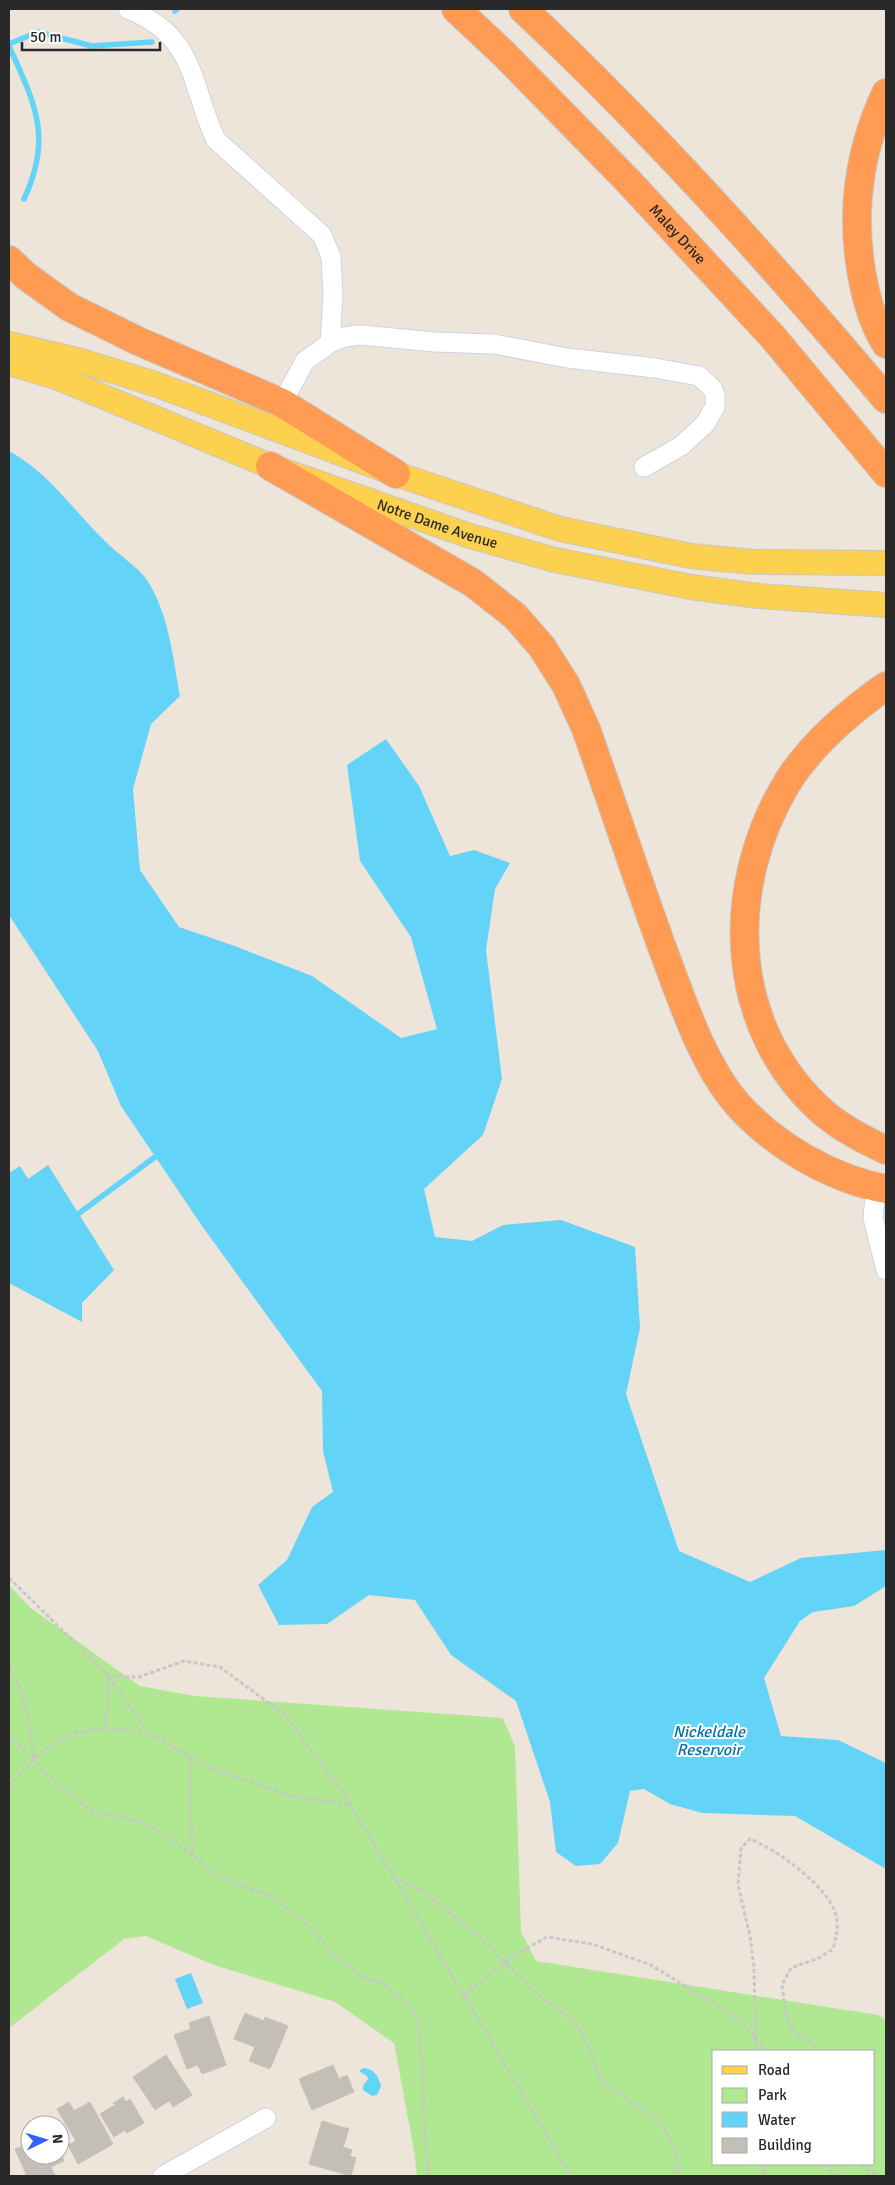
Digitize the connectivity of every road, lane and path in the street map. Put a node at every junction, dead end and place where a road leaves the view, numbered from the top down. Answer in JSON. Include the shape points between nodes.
{"nodes":[{"id":1,"x":128,"y":9,"type":"edge"},
{"id":2,"x":436,"y":9,"type":"edge"},
{"id":3,"x":456,"y":9,"type":"edge"},
{"id":4,"x":523,"y":9,"type":"edge"},
{"id":5,"x":505,"y":55,"type":"junction"},
{"id":6,"x":886,"y":93,"type":"edge"},
{"id":7,"x":9,"y":260,"type":"edge"},
{"id":8,"x":330,"y":343,"type":"junction"},
{"id":9,"x":9,"y":344,"type":"edge"},
{"id":10,"x":886,"y":344,"type":"edge"},
{"id":11,"x":9,"y":363,"type":"edge"},
{"id":12,"x":886,"y":399,"type":"edge"},
{"id":13,"x":282,"y":403,"type":"junction"},
{"id":14,"x":270,"y":466,"type":"junction"},
{"id":15,"x":644,"y":467,"type":"dead end"},
{"id":16,"x":886,"y":473,"type":"edge"},
{"id":17,"x":396,"y":474,"type":"junction"},
{"id":18,"x":886,"y":563,"type":"edge"},
{"id":19,"x":886,"y":605,"type":"edge"},
{"id":20,"x":886,"y":686,"type":"edge"},
{"id":21,"x":886,"y":1150,"type":"edge"},
{"id":22,"x":881,"y":1188,"type":"edge"},
{"id":23,"x":886,"y":1270,"type":"edge"},
{"id":24,"x":9,"y":1578,"type":"edge"},
{"id":25,"x":9,"y":1668,"type":"edge"},
{"id":26,"x":109,"y":1676,"type":"junction"},
{"id":27,"x":106,"y":1728,"type":"junction"},
{"id":28,"x":147,"y":1732,"type":"junction"},
{"id":29,"x":9,"y":1735,"type":"edge"},
{"id":30,"x":190,"y":1756,"type":"junction"},
{"id":31,"x":34,"y":1760,"type":"junction"},
{"id":32,"x":9,"y":1786,"type":"edge"},
{"id":33,"x":351,"y":1805,"type":"junction"},
{"id":34,"x":193,"y":1855,"type":"junction"},
{"id":35,"x":393,"y":1876,"type":"junction"},
{"id":36,"x":505,"y":1962,"type":"junction"},
{"id":37,"x":464,"y":1995,"type":"junction"},
{"id":38,"x":756,"y":2039,"type":"junction"},
{"id":39,"x":756,"y":2050,"type":"edge"},
{"id":40,"x":765,"y":2050,"type":"edge"},
{"id":41,"x":815,"y":2050,"type":"edge"},
{"id":42,"x":266,"y":2118,"type":"dead end"},
{"id":43,"x":827,"y":2165,"type":"edge"},
{"id":44,"x":863,"y":2165,"type":"edge"},
{"id":45,"x":163,"y":2176,"type":"edge"},
{"id":46,"x":429,"y":2176,"type":"edge"},
{"id":47,"x":571,"y":2176,"type":"edge"},
{"id":48,"x":677,"y":2176,"type":"edge"},
{"id":49,"x":836,"y":2176,"type":"edge"},
{"id":50,"x":878,"y":2176,"type":"edge"}],
"edges":[{"from":1,"to":8,"type":"street","via":[[157,23],[180,46],[192,69],[216,140],[322,235],[331,256],[334,294]]},
{"from":2,"to":5,"type":"highway"},
{"from":3,"to":5,"type":"highway","name":"Maley Drive"},
{"from":4,"to":12,"type":"highway","via":[[587,68],[685,170],[789,284]]},
{"from":5,"to":16,"type":"highway","name":"Maley Drive","via":[[772,336]]},
{"from":6,"to":10,"type":"highway","via":[[867,146],[858,205],[862,271],[869,307]]},
{"from":7,"to":13,"type":"highway","via":[[69,307],[138,341]]},
{"from":8,"to":13,"type":"street","via":[[305,361]]},
{"from":8,"to":15,"type":"street","via":[[360,335],[494,344],[567,358],[699,376],[712,388],[716,407],[705,424],[680,446]]},
{"from":9,"to":17,"type":"main road","via":[[81,361],[155,384]]},
{"from":11,"to":14,"type":"main road","name":"Notre Dame Avenue","via":[[56,377]]},
{"from":13,"to":17,"type":"highway"},
{"from":14,"to":19,"type":"main road","name":"Notre Dame Avenue","via":[[467,535],[555,560],[691,587],[758,596]]},
{"from":14,"to":22,"type":"highway","via":[[473,583],[516,616],[542,647],[566,685],[586,729],[682,1001],[715,1071],[738,1106],[768,1134],[809,1160]]},
{"from":17,"to":18,"type":"main road","via":[[560,529],[691,556],[753,562]]},
{"from":20,"to":21,"type":"highway","via":[[836,725],[810,753],[770,814],[748,884],[744,956],[751,996],[762,1029],[789,1076],[841,1126]]},
{"from":22,"to":23,"type":"street","via":[[873,1218]]},
{"from":24,"to":26,"type":"path"},
{"from":25,"to":31,"type":"path","via":[[18,1682],[28,1717]]},
{"from":26,"to":27,"type":"path"},
{"from":26,"to":28,"type":"path"},
{"from":26,"to":33,"type":"path","via":[[139,1677],[184,1661],[220,1666],[285,1715]]},
{"from":27,"to":28,"type":"path"},
{"from":27,"to":31,"type":"path","via":[[73,1733]]},
{"from":28,"to":30,"type":"path"},
{"from":29,"to":31,"type":"path"},
{"from":30,"to":33,"type":"path","via":[[211,1768],[291,1796]]},
{"from":30,"to":34,"type":"path"},
{"from":31,"to":32,"type":"path"},
{"from":31,"to":34,"type":"path","via":[[57,1784],[93,1812],[144,1822]]},
{"from":33,"to":35,"type":"path"},
{"from":34,"to":46,"type":"path","via":[[216,1876],[273,1897],[309,1926],[332,1953],[362,1978],[384,1984],[411,2007],[420,2030]]},
{"from":35,"to":36,"type":"path","via":[[424,1892]]},
{"from":35,"to":37,"type":"path"},
{"from":36,"to":37,"type":"path"},
{"from":36,"to":38,"type":"path","via":[[547,1937],[592,1944],[651,1965],[740,2020]]},
{"from":36,"to":48,"type":"path","via":[[536,1994],[574,2020],[602,2082],[660,2122],[677,2151]]},
{"from":37,"to":47,"type":"path"},
{"from":38,"to":39,"type":"path"},
{"from":38,"to":40,"type":"path"},
{"from":38,"to":41,"type":"path","via":[[751,1943],[738,1886],[741,1848],[750,1840],[776,1851],[800,1870],[820,1890],[835,1913],[838,1931],[833,1949],[791,1968],[782,1985],[791,2029],[813,2043]]},
{"from":42,"to":45,"type":"street"},
{"from":43,"to":49,"type":"path"},
{"from":44,"to":50,"type":"path"}]}
